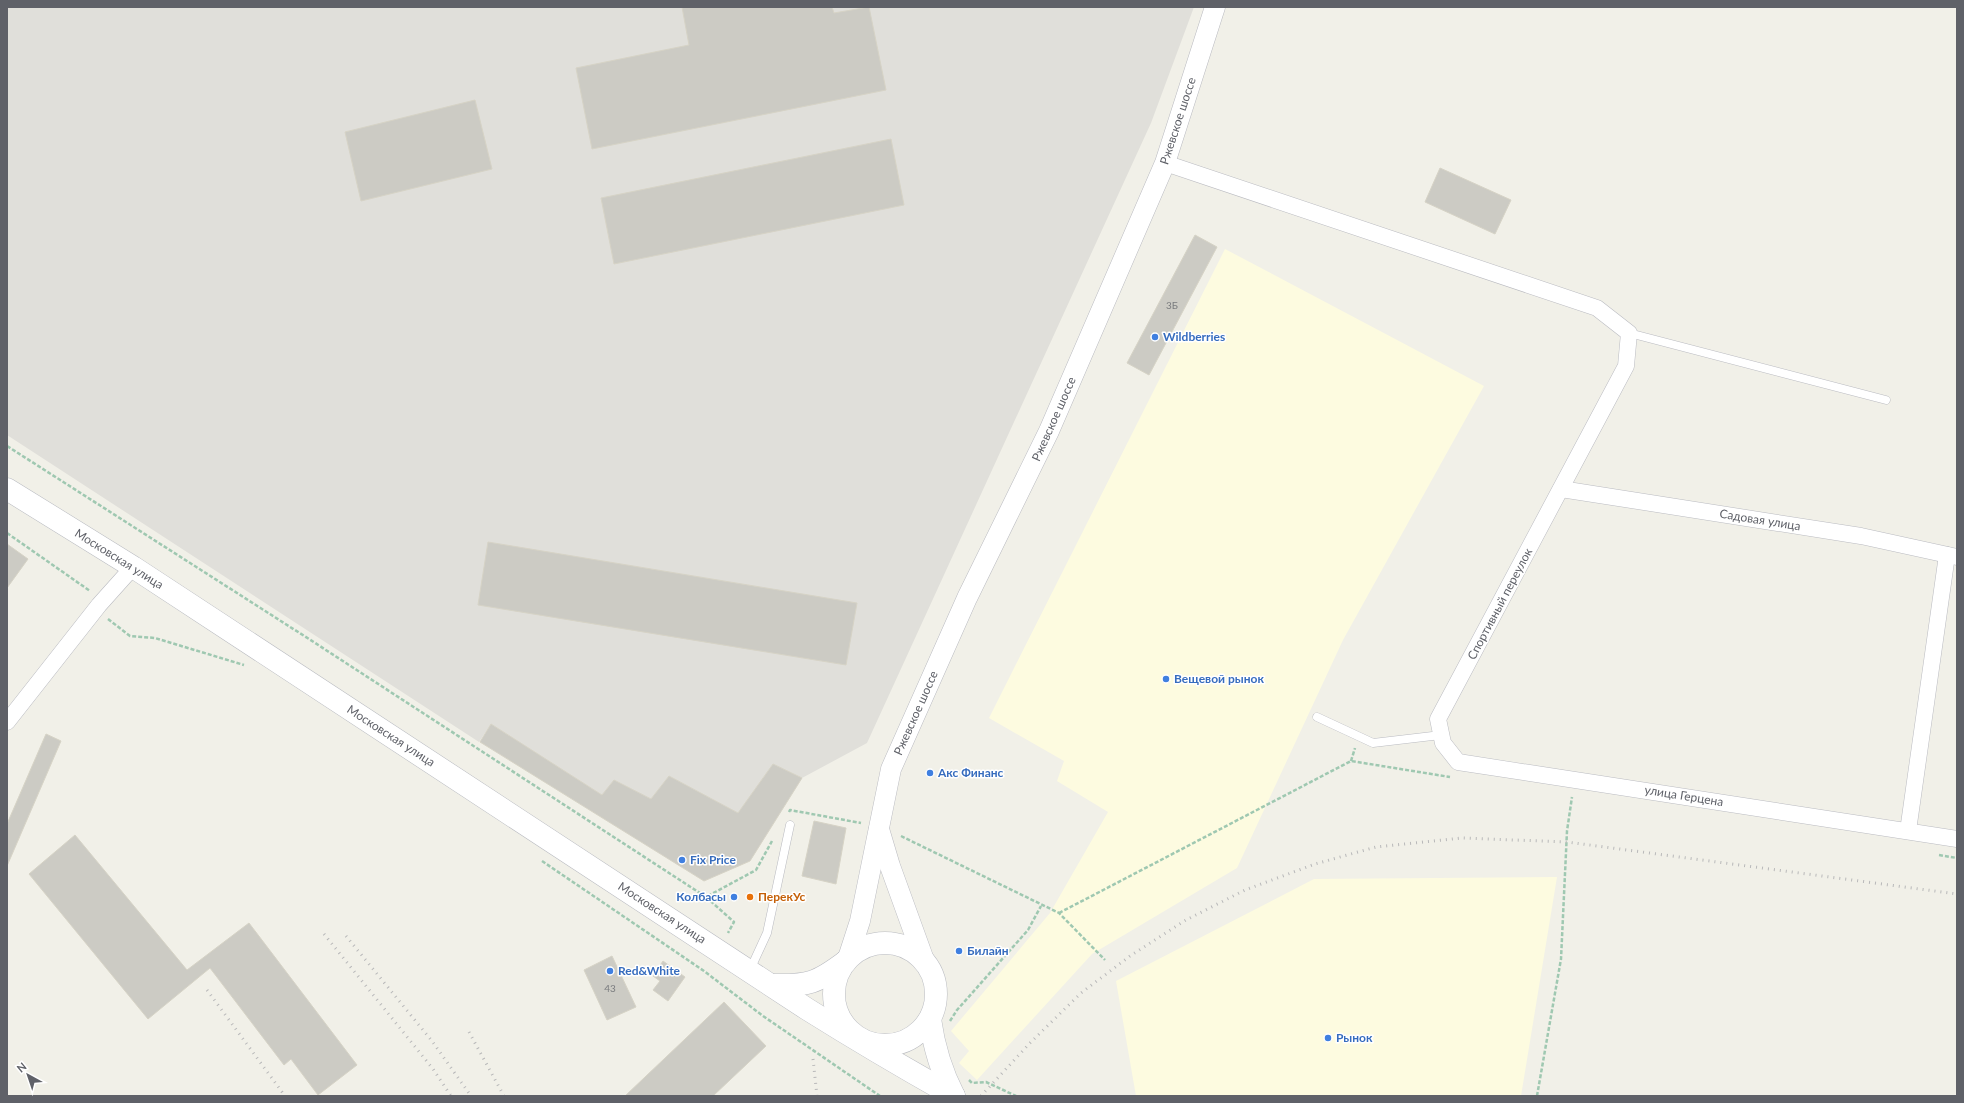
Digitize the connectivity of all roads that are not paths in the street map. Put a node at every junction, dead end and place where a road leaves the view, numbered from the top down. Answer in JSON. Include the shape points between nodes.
{"nodes":[{"id":1,"x":1215,"y":7,"type":"edge"},
{"id":2,"x":1165,"y":163,"type":"junction"},
{"id":3,"x":1629,"y":333,"type":"junction"},
{"id":4,"x":1886,"y":400,"type":"dead end"},
{"id":5,"x":7,"y":489,"type":"edge"},
{"id":6,"x":1561,"y":489,"type":"junction"},
{"id":7,"x":1952,"y":556,"type":"edge"},
{"id":8,"x":132,"y":566,"type":"junction"},
{"id":9,"x":1317,"y":717,"type":"dead end"},
{"id":10,"x":1438,"y":719,"type":"joint"},
{"id":11,"x":7,"y":722,"type":"edge"},
{"id":12,"x":1441,"y":735,"type":"junction"},
{"id":13,"x":790,"y":825,"type":"dead end"},
{"id":14,"x":878,"y":825,"type":"junction"},
{"id":15,"x":1908,"y":831,"type":"junction"},
{"id":16,"x":1957,"y":839,"type":"edge"},
{"id":17,"x":846,"y":960,"type":"junction"},
{"id":18,"x":924,"y":960,"type":"junction"},
{"id":19,"x":750,"y":970,"type":"junction"},
{"id":20,"x":773,"y":985,"type":"junction"},
{"id":21,"x":939,"y":1022,"type":"junction"},
{"id":22,"x":859,"y":1039,"type":"junction"},
{"id":23,"x":954,"y":1096,"type":"edge"}],
"edges":[{"from":1,"to":2,"type":"street","name":"Ржевское шоссе"},
{"from":2,"to":3,"type":"street","via":[[1597,308]]},
{"from":2,"to":14,"type":"street","name":"Ржевское шоссе","via":[[1050,431],[967,598],[891,769]]},
{"from":3,"to":4,"type":"lane"},
{"from":3,"to":6,"type":"street","name":"Спортивный переулок","via":[[1626,366]]},
{"from":5,"to":8,"type":"main road","name":"Московская улица"},
{"from":6,"to":7,"type":"street","name":"Садовая улица","via":[[1861,536]]},
{"from":6,"to":10,"type":"street","name":"Спортивный переулок"},
{"from":7,"to":15,"type":"street"},
{"from":8,"to":11,"type":"street"},
{"from":8,"to":19,"type":"main road","name":"Московская улица"},
{"from":9,"to":12,"type":"lane","via":[[1373,743]]},
{"from":10,"to":12,"type":"street","name":"улица Герцена"},
{"from":12,"to":15,"type":"street","name":"улица Герцена","via":[[1443,742],[1458,762]]},
{"from":13,"to":19,"type":"lane","via":[[767,933]]},
{"from":14,"to":17,"type":"street","name":"Ржевское шоссе","via":[[860,921]]},
{"from":14,"to":18,"type":"street"},
{"from":15,"to":16,"type":"street","name":"улица Герцена"},
{"from":17,"to":18,"type":"main road","via":[[866,947],[887,942],[914,951]]},
{"from":17,"to":20,"type":"main road","via":[[814,982]]},
{"from":17,"to":22,"type":"main road","via":[[836,979],[833,998],[841,1021]]},
{"from":18,"to":21,"type":"main road","via":[[933,974],[937,989]]},
{"from":19,"to":20,"type":"main road","name":"Московская улица"},
{"from":20,"to":22,"type":"main road","name":"Московская улица","via":[[807,1009]]},
{"from":21,"to":22,"type":"main road","via":[[899,1044],[885,1046]]},
{"from":21,"to":23,"type":"main road","via":[[937,1057]]},
{"from":22,"to":23,"type":"main road"}]}
